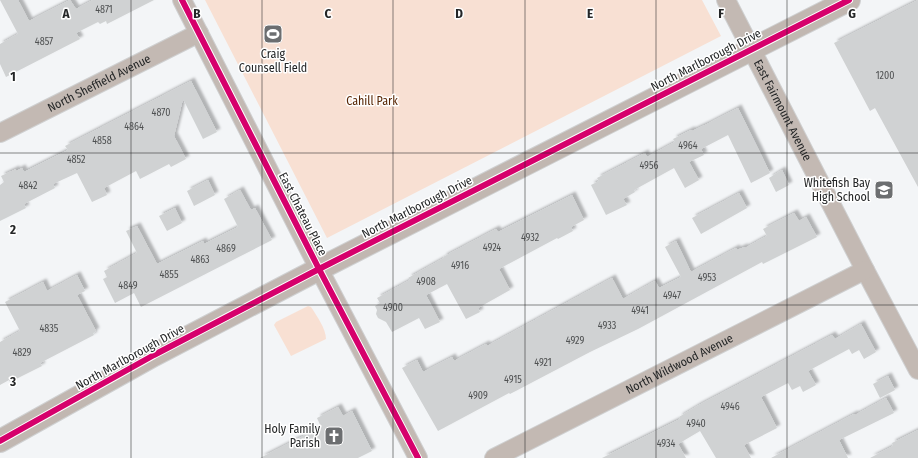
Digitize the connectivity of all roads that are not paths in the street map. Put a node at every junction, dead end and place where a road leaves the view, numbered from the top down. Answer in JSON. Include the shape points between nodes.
{"nodes":[{"id":1,"x":182,"y":0,"type":"edge"},
{"id":2,"x":726,"y":0,"type":"edge"},
{"id":3,"x":849,"y":0,"type":"edge"},
{"id":4,"x":199,"y":33,"type":"junction"},
{"id":5,"x":751,"y":50,"type":"junction"},
{"id":6,"x":0,"y":133,"type":"edge"},
{"id":7,"x":319,"y":269,"type":"junction"},
{"id":8,"x":865,"y":270,"type":"junction"},
{"id":9,"x":918,"y":370,"type":"edge"},
{"id":10,"x":0,"y":441,"type":"edge"},
{"id":11,"x":418,"y":458,"type":"edge"},
{"id":12,"x":494,"y":458,"type":"edge"}],
"edges":[{"from":1,"to":4,"type":"street","name":"East Chateau Place"},
{"from":2,"to":5,"type":"street","name":"East Fairmount Avenue"},
{"from":3,"to":5,"type":"street","name":"North Marlborough Drive"},
{"from":4,"to":6,"type":"street","name":"North Sheffield Avenue"},
{"from":4,"to":7,"type":"street","name":"East Chateau Place"},
{"from":5,"to":7,"type":"street","name":"North Marlborough Drive"},
{"from":5,"to":8,"type":"street","name":"East Fairmount Avenue"},
{"from":7,"to":10,"type":"street","name":"North Marlborough Drive","via":[[154,355]]},
{"from":7,"to":11,"type":"street","name":"East Chateau Place"},
{"from":8,"to":9,"type":"street","name":"East Fairmount Avenue"},
{"from":8,"to":12,"type":"street","name":"North Wildwood Avenue"}]}
